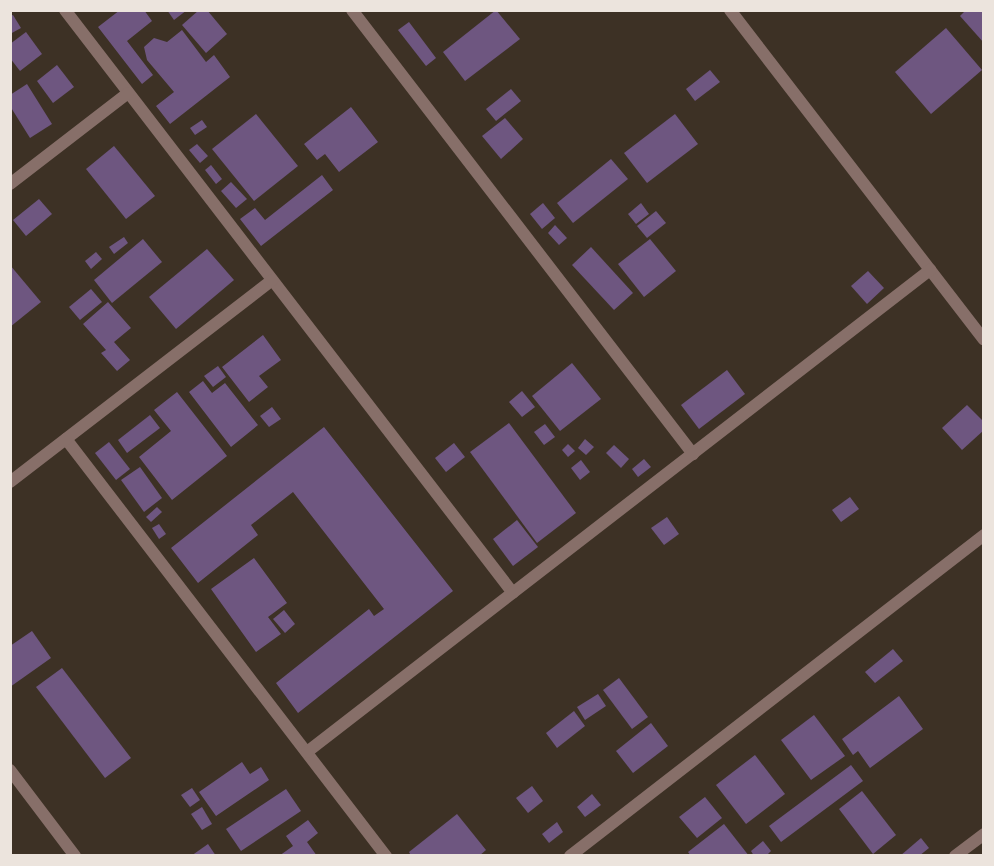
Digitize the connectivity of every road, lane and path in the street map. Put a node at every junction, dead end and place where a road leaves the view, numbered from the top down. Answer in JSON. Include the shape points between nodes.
{"nodes":[{"id":1,"x":65,"y":10,"type":"edge"},
{"id":2,"x":352,"y":10,"type":"edge"},
{"id":3,"x":730,"y":10,"type":"edge"},
{"id":4,"x":128,"y":93,"type":"junction"},
{"id":5,"x":10,"y":184,"type":"edge"},
{"id":6,"x":930,"y":270,"type":"junction"},
{"id":7,"x":272,"y":280,"type":"junction"},
{"id":8,"x":984,"y":340,"type":"edge"},
{"id":9,"x":66,"y":439,"type":"junction"},
{"id":10,"x":693,"y":454,"type":"junction"},
{"id":11,"x":10,"y":482,"type":"edge"},
{"id":12,"x":984,"y":535,"type":"edge"},
{"id":13,"x":513,"y":593,"type":"junction"},
{"id":14,"x":307,"y":752,"type":"junction"},
{"id":15,"x":10,"y":770,"type":"edge"},
{"id":16,"x":984,"y":834,"type":"edge"},
{"id":17,"x":75,"y":855,"type":"edge"},
{"id":18,"x":386,"y":855,"type":"edge"},
{"id":19,"x":570,"y":855,"type":"edge"},
{"id":20,"x":955,"y":855,"type":"edge"}],
"edges":[{"from":1,"to":4,"type":"street"},
{"from":2,"to":10,"type":"street"},
{"from":3,"to":6,"type":"street"},
{"from":4,"to":5,"type":"street"},
{"from":4,"to":7,"type":"street"},
{"from":6,"to":8,"type":"street"},
{"from":6,"to":10,"type":"street"},
{"from":7,"to":9,"type":"street"},
{"from":7,"to":13,"type":"street"},
{"from":9,"to":11,"type":"street"},
{"from":9,"to":14,"type":"street"},
{"from":10,"to":13,"type":"street"},
{"from":12,"to":19,"type":"street"},
{"from":13,"to":14,"type":"street"},
{"from":14,"to":18,"type":"street"},
{"from":15,"to":17,"type":"street"},
{"from":16,"to":20,"type":"street"}]}
